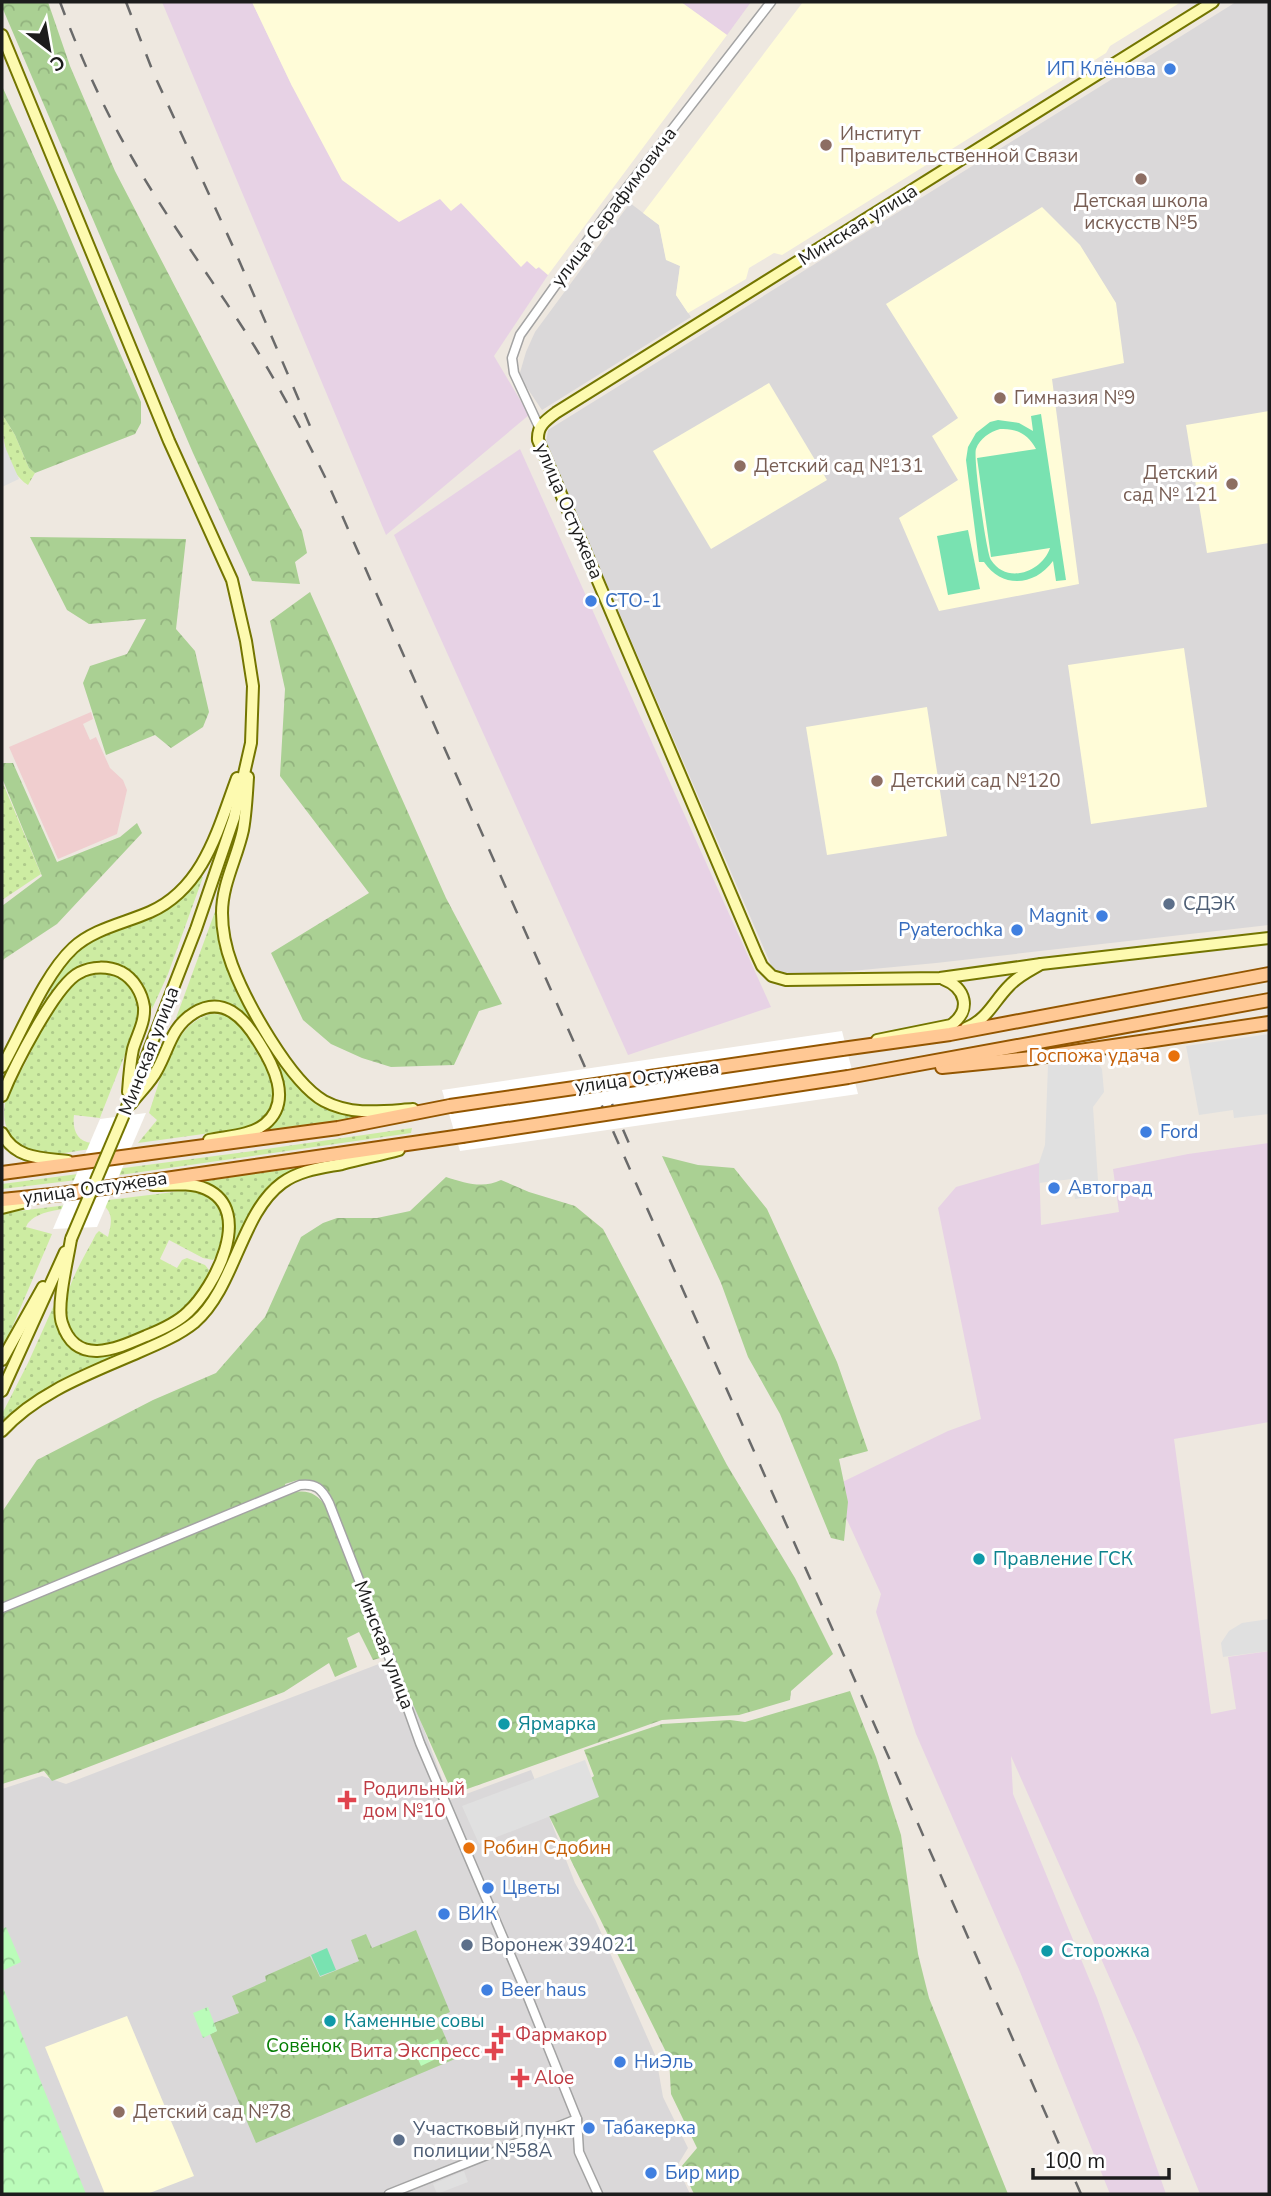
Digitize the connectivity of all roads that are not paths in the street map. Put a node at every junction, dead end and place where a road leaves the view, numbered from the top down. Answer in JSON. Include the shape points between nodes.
{"nodes":[{"id":1,"x":771,"y":2,"type":"edge"},
{"id":2,"x":1213,"y":2,"type":"edge"},
{"id":3,"x":2,"y":35,"type":"edge"},
{"id":4,"x":539,"y":427,"type":"junction"},
{"id":5,"x":250,"y":743,"type":"junction"},
{"id":6,"x":1269,"y":939,"type":"edge"},
{"id":7,"x":1041,"y":964,"type":"junction"},
{"id":8,"x":1269,"y":974,"type":"edge"},
{"id":9,"x":940,"y":978,"type":"junction"},
{"id":10,"x":1269,"y":1000,"type":"edge"},
{"id":11,"x":1269,"y":1023,"type":"edge"},
{"id":12,"x":950,"y":1034,"type":"junction"},
{"id":13,"x":842,"y":1049,"type":"junction"},
{"id":14,"x":2,"y":1067,"type":"edge"},
{"id":15,"x":848,"y":1077,"type":"junction"},
{"id":16,"x":2,"y":1096,"type":"edge"},
{"id":17,"x":450,"y":1106,"type":"junction"},
{"id":18,"x":125,"y":1112,"type":"junction"},
{"id":19,"x":2,"y":1133,"type":"edge"},
{"id":20,"x":462,"y":1136,"type":"junction"},
{"id":21,"x":145,"y":1153,"type":"junction"},
{"id":22,"x":78,"y":1162,"type":"junction"},
{"id":23,"x":2,"y":1173,"type":"edge"},
{"id":24,"x":123,"y":1185,"type":"junction"},
{"id":25,"x":62,"y":1194,"type":"junction"},
{"id":26,"x":2,"y":1200,"type":"edge"},
{"id":27,"x":2,"y":1208,"type":"edge"},
{"id":28,"x":71,"y":1239,"type":"junction"},
{"id":29,"x":2,"y":1360,"type":"edge"},
{"id":30,"x":2,"y":1391,"type":"edge"},
{"id":31,"x":2,"y":1432,"type":"edge"},
{"id":32,"x":2,"y":1608,"type":"edge"},
{"id":33,"x":577,"y":2119,"type":"junction"},
{"id":34,"x":389,"y":2194,"type":"edge"},
{"id":35,"x":598,"y":2194,"type":"edge"}],
"edges":[{"from":1,"to":4,"type":"street","name":"улица Серафимовича","via":[[605,216],[520,335],[512,358],[514,373]]},
{"from":2,"to":4,"type":"street","name":"Минская улица"},
{"from":3,"to":5,"type":"street","name":"Минская улица","via":[[169,441],[232,580],[249,655],[253,697]]},
{"from":4,"to":9,"type":"street","name":"улица Остужева","via":[[538,440],[762,966],[772,976],[786,980]]},
{"from":5,"to":14,"type":"street","via":[[196,875],[163,906],[86,939],[72,950],[51,978]]},
{"from":5,"to":17,"type":"street","via":[[243,831],[222,910],[228,953],[256,1012],[291,1069],[323,1100],[353,1111]]},
{"from":5,"to":18,"type":"street","name":"Минская улица","via":[[222,857]]},
{"from":6,"to":7,"type":"street","name":"улица Остужева"},
{"from":7,"to":9,"type":"street","name":"улица Остужева"},
{"from":7,"to":12,"type":"street","name":"улица Остужева","via":[[1008,987],[978,1024]]},
{"from":8,"to":12,"type":"main road"},
{"from":9,"to":13,"type":"street","via":[[952,982],[964,995],[965,1007],[958,1019]]},
{"from":10,"to":15,"type":"main road"},
{"from":11,"to":15,"type":"main road","name":"улица Остужева","via":[[1032,1058]]},
{"from":12,"to":13,"type":"main road","name":"улица Остужева"},
{"from":13,"to":17,"type":"main road","name":"улица Остужева","bridge":true},
{"from":15,"to":20,"type":"main road","name":"улица Остужева","bridge":true},
{"from":16,"to":18,"type":"street","via":[[68,982],[91,968],[110,968],[127,976],[143,1003]]},
{"from":17,"to":21,"type":"main road","name":"улица Остужева","via":[[338,1128]]},
{"from":18,"to":21,"type":"street","via":[[157,1070],[175,1031],[203,1008],[226,1008],[239,1015],[274,1068],[278,1100],[263,1125]]},
{"from":18,"to":28,"type":"street","name":"Минская улица","bridge":true},
{"from":19,"to":22,"type":"street","via":[[10,1146],[28,1156]]},
{"from":20,"to":24,"type":"main road","name":"улица Остужева"},
{"from":20,"to":31,"type":"street","via":[[312,1169],[282,1183],[264,1203],[212,1302],[195,1322],[58,1390],[25,1409]]},
{"from":21,"to":22,"type":"main road","name":"улица Остужева"},
{"from":22,"to":23,"type":"main road","name":"улица Остужева"},
{"from":24,"to":25,"type":"main road","name":"улица Остужева"},
{"from":24,"to":28,"type":"street","via":[[198,1186],[224,1206],[230,1228],[224,1252],[214,1277],[190,1311],[156,1332],[112,1350],[85,1350],[74,1344],[60,1320],[59,1307]]},
{"from":25,"to":26,"type":"main road","name":"улица Остужева"},
{"from":25,"to":27,"type":"street"},
{"from":28,"to":29,"type":"street"},
{"from":28,"to":30,"type":"street","name":"Минская улица"},
{"from":32,"to":33,"type":"street","name":"Минская улица","via":[[300,1485],[320,1488],[446,1807]]},
{"from":33,"to":34,"type":"street"},
{"from":33,"to":35,"type":"street","name":"Минская улица","via":[[579,2152]]}]}
